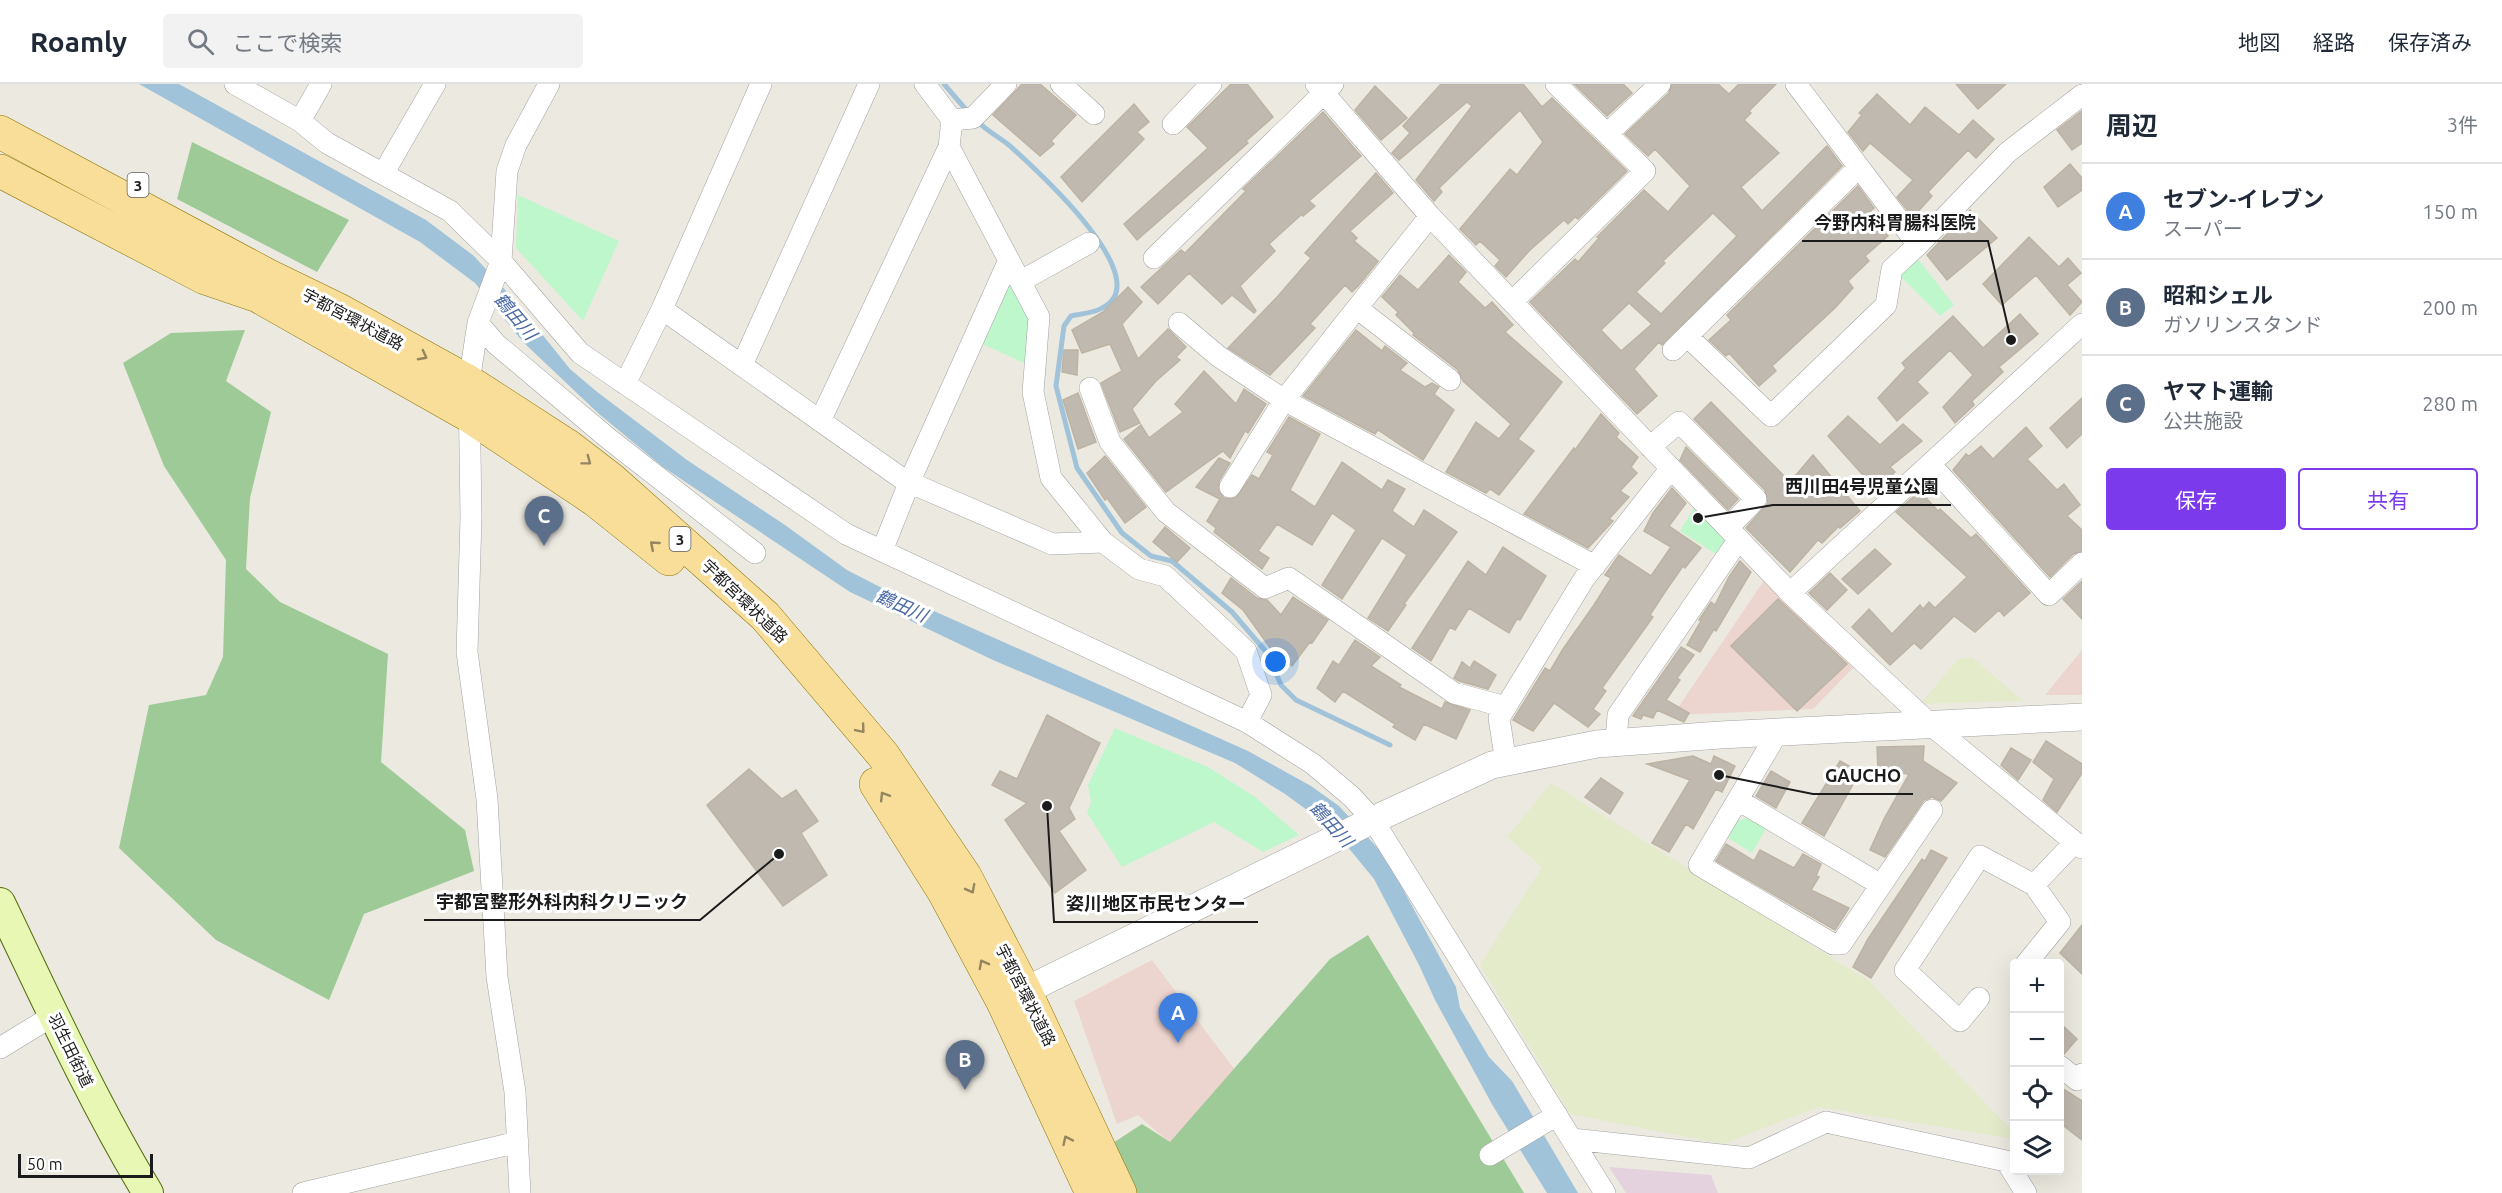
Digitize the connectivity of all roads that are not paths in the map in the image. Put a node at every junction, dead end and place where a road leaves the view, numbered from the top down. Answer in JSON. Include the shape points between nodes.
{"nodes":[{"id":1,"x":235,"y":84,"type":"edge"},
{"id":2,"x":321,"y":84,"type":"edge"},
{"id":3,"x":435,"y":84,"type":"edge"},
{"id":4,"x":549,"y":84,"type":"edge"},
{"id":5,"x":761,"y":84,"type":"edge"},
{"id":6,"x":869,"y":84,"type":"edge"},
{"id":7,"x":925,"y":84,"type":"edge"},
{"id":8,"x":1006,"y":84,"type":"edge"},
{"id":9,"x":1061,"y":84,"type":"edge"},
{"id":10,"x":1211,"y":84,"type":"edge"},
{"id":11,"x":1556,"y":84,"type":"edge"},
{"id":12,"x":1660,"y":84,"type":"edge"},
{"id":13,"x":1796,"y":84,"type":"edge"},
{"id":14,"x":1325,"y":87,"type":"edge"},
{"id":15,"x":2082,"y":95,"type":"edge"},
{"id":16,"x":0,"y":109,"type":"edge"},
{"id":17,"x":1094,"y":114,"type":"dead end"},
{"id":18,"x":952,"y":120,"type":"junction"},
{"id":19,"x":300,"y":121,"type":"junction"},
{"id":20,"x":1173,"y":124,"type":"dead end"},
{"id":21,"x":0,"y":132,"type":"edge"},
{"id":22,"x":1607,"y":134,"type":"junction"},
{"id":23,"x":949,"y":147,"type":"junction"},
{"id":24,"x":0,"y":156,"type":"edge"},
{"id":25,"x":1859,"y":167,"type":"junction"},
{"id":26,"x":0,"y":171,"type":"edge"},
{"id":27,"x":383,"y":174,"type":"junction"},
{"id":28,"x":1430,"y":216,"type":"junction"},
{"id":29,"x":1089,"y":243,"type":"dead end"},
{"id":30,"x":1918,"y":245,"type":"junction"},
{"id":31,"x":1154,"y":258,"type":"dead end"},
{"id":32,"x":1009,"y":260,"type":"junction"},
{"id":33,"x":501,"y":261,"type":"junction"},
{"id":34,"x":1021,"y":281,"type":"junction"},
{"id":35,"x":266,"y":287,"type":"junction"},
{"id":36,"x":1512,"y":302,"type":"junction"},
{"id":37,"x":1357,"y":308,"type":"junction"},
{"id":38,"x":662,"y":309,"type":"junction"},
{"id":39,"x":478,"y":323,"type":"junction"},
{"id":40,"x":1179,"y":323,"type":"dead end"},
{"id":41,"x":2082,"y":324,"type":"edge"},
{"id":42,"x":742,"y":365,"type":"junction"},
{"id":43,"x":1450,"y":380,"type":"dead end"},
{"id":44,"x":469,"y":382,"type":"junction"},
{"id":45,"x":625,"y":384,"type":"junction"},
{"id":46,"x":1090,"y":388,"type":"dead end"},
{"id":47,"x":1284,"y":400,"type":"junction"},
{"id":48,"x":468,"y":415,"type":"junction"},
{"id":49,"x":820,"y":421,"type":"junction"},
{"id":50,"x":1650,"y":447,"type":"junction"},
{"id":51,"x":1930,"y":464,"type":"junction"},
{"id":52,"x":1671,"y":468,"type":"junction"},
{"id":53,"x":909,"y":483,"type":"junction"},
{"id":54,"x":1230,"y":487,"type":"dead end"},
{"id":55,"x":1733,"y":534,"type":"junction"},
{"id":56,"x":1103,"y":542,"type":"junction"},
{"id":57,"x":882,"y":551,"type":"junction"},
{"id":58,"x":755,"y":553,"type":"dead end"},
{"id":59,"x":2082,"y":563,"type":"edge"},
{"id":60,"x":1594,"y":566,"type":"junction"},
{"id":61,"x":1790,"y":593,"type":"junction"},
{"id":62,"x":1506,"y":707,"type":"junction"},
{"id":63,"x":2082,"y":717,"type":"edge"},
{"id":64,"x":1247,"y":722,"type":"junction"},
{"id":65,"x":1932,"y":726,"type":"junction"},
{"id":66,"x":1778,"y":732,"type":"junction"},
{"id":67,"x":1616,"y":742,"type":"junction"},
{"id":68,"x":1506,"y":763,"type":"junction"},
{"id":69,"x":1738,"y":800,"type":"junction"},
{"id":70,"x":1932,"y":810,"type":"dead end"},
{"id":71,"x":1373,"y":820,"type":"junction"},
{"id":72,"x":2079,"y":845,"type":"edge"},
{"id":73,"x":1881,"y":885,"type":"junction"},
{"id":74,"x":2034,"y":885,"type":"junction"},
{"id":75,"x":0,"y":903,"type":"edge"},
{"id":76,"x":2029,"y":959,"type":"edge"},
{"id":77,"x":1014,"y":997,"type":"junction"},
{"id":78,"x":1979,"y":998,"type":"dead end"},
{"id":79,"x":54,"y":1015,"type":"junction"},
{"id":80,"x":0,"y":1048,"type":"edge"},
{"id":81,"x":2061,"y":1067,"type":"edge"},
{"id":82,"x":2082,"y":1074,"type":"edge"},
{"id":83,"x":1551,"y":1118,"type":"junction"},
{"id":84,"x":1572,"y":1139,"type":"junction"},
{"id":85,"x":518,"y":1142,"type":"junction"},
{"id":86,"x":1496,"y":1152,"type":"dead end"},
{"id":87,"x":148,"y":1193,"type":"edge"},
{"id":88,"x":303,"y":1193,"type":"edge"},
{"id":89,"x":520,"y":1193,"type":"edge"},
{"id":90,"x":1092,"y":1193,"type":"edge"},
{"id":91,"x":1120,"y":1193,"type":"edge"},
{"id":92,"x":1605,"y":1193,"type":"edge"},
{"id":93,"x":2026,"y":1193,"type":"edge"}],
"edges":[{"from":1,"to":19,"type":"street"},
{"from":2,"to":19,"type":"street"},
{"from":3,"to":27,"type":"street"},
{"from":4,"to":33,"type":"street","via":[[516,145],[507,171]]},
{"from":5,"to":38,"type":"street"},
{"from":6,"to":42,"type":"street"},
{"from":7,"to":18,"type":"street"},
{"from":8,"to":18,"type":"street","via":[[973,118]]},
{"from":9,"to":17,"type":"street"},
{"from":10,"to":20,"type":"street"},
{"from":11,"to":22,"type":"street"},
{"from":12,"to":22,"type":"street"},
{"from":13,"to":25,"type":"street"},
{"from":14,"to":28,"type":"street"},
{"from":14,"to":31,"type":"street"},
{"from":15,"to":30,"type":"street","via":[[2008,153]]},
{"from":16,"to":35,"type":"main road","number":"3","via":[[225,234]]},
{"from":18,"to":23,"type":"street"},
{"from":19,"to":27,"type":"street","via":[[327,143]]},
{"from":21,"to":35,"type":"main road","name":"宇都宮環状道路","number":"3"},
{"from":22,"to":36,"type":"street","via":[[1644,171]]},
{"from":23,"to":32,"type":"street"},
{"from":23,"to":49,"type":"street"},
{"from":24,"to":35,"type":"main road","name":"宇都宮環状道路","number":"3"},
{"from":25,"to":30,"type":"street"},
{"from":25,"to":30,"type":"street","via":[[1680,343],[1771,416],[1886,305],[1893,269]]},
{"from":26,"to":35,"type":"main road","number":"3","via":[[205,278]]},
{"from":27,"to":33,"type":"street","via":[[450,211]]},
{"from":28,"to":36,"type":"street"},
{"from":28,"to":37,"type":"street"},
{"from":29,"to":34,"type":"street"},
{"from":32,"to":34,"type":"street"},
{"from":32,"to":53,"type":"street"},
{"from":33,"to":39,"type":"street"},
{"from":33,"to":45,"type":"street","via":[[580,353]]},
{"from":34,"to":56,"type":"street","via":[[1039,317],[1033,392],[1051,478]]},
{"from":35,"to":44,"type":"main road","name":"宇都宮環状道路","number":"3","one_way":true,"via":[[337,309]]},
{"from":35,"to":48,"type":"main road","name":"宇都宮環状道路","number":"3"},
{"from":36,"to":50,"type":"street"},
{"from":37,"to":43,"type":"street"},
{"from":37,"to":47,"type":"street"},
{"from":38,"to":42,"type":"street"},
{"from":38,"to":45,"type":"street"},
{"from":39,"to":44,"type":"street"},
{"from":39,"to":58,"type":"street","via":[[496,344],[592,425]]},
{"from":40,"to":47,"type":"street","via":[[1218,356]]},
{"from":41,"to":51,"type":"street"},
{"from":42,"to":49,"type":"street"},
{"from":44,"to":48,"type":"street"},
{"from":44,"to":77,"type":"main road","name":"宇都宮環状道路","number":"3","one_way":true,"via":[[611,479],[765,616],[883,755],[964,876]]},
{"from":45,"to":57,"type":"street","via":[[846,534]]},
{"from":46,"to":62,"type":"street","via":[[1110,442],[1166,512],[1256,582],[1265,588],[1289,578],[1454,693]]},
{"from":47,"to":54,"type":"street"},
{"from":47,"to":60,"type":"street"},
{"from":77,"to":48,"type":"main road","name":"宇都宮環状道路","number":"3","one_way":true,"via":[[869,772],[792,677],[644,537],[540,461]]},
{"from":48,"to":85,"type":"street","via":[[471,518],[467,652],[487,799],[497,977],[515,1092]]},
{"from":49,"to":53,"type":"street"},
{"from":50,"to":52,"type":"street"},
{"from":50,"to":55,"type":"street","via":[[1679,422],[1756,499]]},
{"from":51,"to":59,"type":"street","via":[[2049,595]]},
{"from":51,"to":61,"type":"street"},
{"from":52,"to":55,"type":"street"},
{"from":52,"to":60,"type":"street"},
{"from":53,"to":56,"type":"street","via":[[1052,544]]},
{"from":53,"to":57,"type":"street"},
{"from":55,"to":61,"type":"street"},
{"from":55,"to":67,"type":"street","via":[[1617,715]]},
{"from":56,"to":64,"type":"street","via":[[1138,569],[1165,576],[1246,651],[1261,695]]},
{"from":57,"to":64,"type":"street"},
{"from":60,"to":62,"type":"street"},
{"from":61,"to":65,"type":"street"},
{"from":62,"to":68,"type":"street","via":[[1499,718]]},
{"from":63,"to":65,"type":"street"},
{"from":64,"to":71,"type":"street","via":[[1313,764]]},
{"from":65,"to":66,"type":"street"},
{"from":65,"to":72,"type":"street"},
{"from":66,"to":67,"type":"street"},
{"from":66,"to":69,"type":"street"},
{"from":67,"to":68,"type":"street"},
{"from":68,"to":71,"type":"street","via":[[1492,765]]},
{"from":69,"to":73,"type":"street"},
{"from":69,"to":73,"type":"street","via":[[1700,865],[1836,946]]},
{"from":70,"to":73,"type":"street"},
{"from":71,"to":77,"type":"street"},
{"from":71,"to":83,"type":"street"},
{"from":72,"to":74,"type":"street"},
{"from":74,"to":76,"type":"street","via":[[2060,922]]},
{"from":74,"to":78,"type":"street","via":[[1980,856],[1905,970],[1960,1021]]},
{"from":75,"to":79,"type":"main road","name":"羽生田街道"},
{"from":90,"to":77,"type":"main road","name":"宇都宮環状道路","number":"3","one_way":true},
{"from":77,"to":91,"type":"main road","name":"宇都宮環状道路","number":"3"},
{"from":79,"to":80,"type":"street"},
{"from":79,"to":87,"type":"main road","name":"羽生田街道","via":[[119,1146]]},
{"from":81,"to":82,"type":"street","via":[[2077,1080]]},
{"from":83,"to":84,"type":"street"},
{"from":83,"to":86,"type":"street"},
{"from":84,"to":92,"type":"street"},
{"from":84,"to":93,"type":"street","via":[[1749,1158],[1826,1122],[2006,1161]]},
{"from":85,"to":88,"type":"street"},
{"from":85,"to":89,"type":"street"}]}
